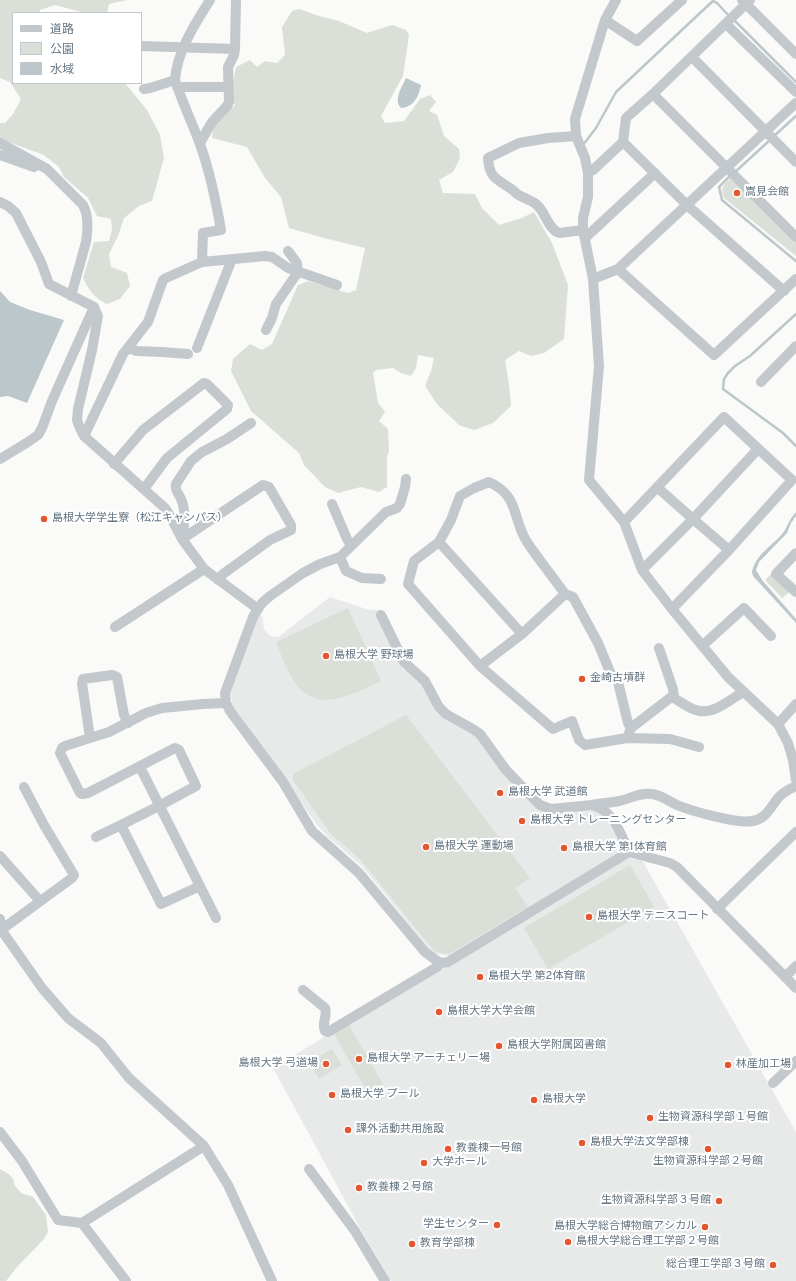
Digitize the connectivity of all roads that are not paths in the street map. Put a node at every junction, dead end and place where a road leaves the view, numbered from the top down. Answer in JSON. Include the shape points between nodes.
{"nodes":[{"id":1,"x":210,"y":0,"type":"edge"},
{"id":2,"x":236,"y":0,"type":"edge"},
{"id":3,"x":616,"y":0,"type":"edge"},
{"id":4,"x":680,"y":1,"type":"edge"},
{"id":5,"x":746,"y":1,"type":"edge"},
{"id":6,"x":605,"y":20,"type":"junction"},
{"id":7,"x":726,"y":24,"type":"junction"},
{"id":8,"x":142,"y":46,"type":"edge"},
{"id":9,"x":182,"y":47,"type":"junction"},
{"id":10,"x":235,"y":49,"type":"junction"},
{"id":11,"x":796,"y":54,"type":"edge"},
{"id":12,"x":692,"y":57,"type":"junction"},
{"id":13,"x":176,"y":84,"type":"junction"},
{"id":14,"x":228,"y":87,"type":"junction"},
{"id":15,"x":144,"y":89,"type":"dead end"},
{"id":16,"x":796,"y":92,"type":"edge"},
{"id":17,"x":653,"y":94,"type":"junction"},
{"id":18,"x":796,"y":102,"type":"edge"},
{"id":19,"x":770,"y":135,"type":"junction"},
{"id":20,"x":576,"y":136,"type":"junction"},
{"id":21,"x":623,"y":142,"type":"junction"},
{"id":22,"x":0,"y":143,"type":"edge"},
{"id":23,"x":200,"y":143,"type":"junction"},
{"id":24,"x":0,"y":155,"type":"edge"},
{"id":25,"x":796,"y":162,"type":"edge"},
{"id":26,"x":47,"y":169,"type":"junction"},
{"id":27,"x":731,"y":172,"type":"junction"},
{"id":28,"x":588,"y":173,"type":"junction"},
{"id":29,"x":655,"y":173,"type":"junction"},
{"id":30,"x":0,"y":202,"type":"edge"},
{"id":31,"x":687,"y":205,"type":"junction"},
{"id":32,"x":584,"y":234,"type":"junction"},
{"id":33,"x":796,"y":238,"type":"edge"},
{"id":34,"x":288,"y":251,"type":"dead end"},
{"id":35,"x":232,"y":259,"type":"junction"},
{"id":36,"x":202,"y":262,"type":"junction"},
{"id":37,"x":618,"y":269,"type":"junction"},
{"id":38,"x":298,"y":272,"type":"junction"},
{"id":39,"x":593,"y":279,"type":"junction"},
{"id":40,"x":796,"y":279,"type":"edge"},
{"id":41,"x":337,"y":285,"type":"dead end"},
{"id":42,"x":784,"y":291,"type":"junction"},
{"id":43,"x":71,"y":296,"type":"junction"},
{"id":44,"x":94,"y":307,"type":"junction"},
{"id":45,"x":266,"y":330,"type":"dead end"},
{"id":46,"x":796,"y":346,"type":"edge"},
{"id":47,"x":128,"y":348,"type":"junction"},
{"id":48,"x":197,"y":348,"type":"dead end"},
{"id":49,"x":188,"y":354,"type":"dead end"},
{"id":50,"x":761,"y":382,"type":"dead end"},
{"id":51,"x":250,"y":423,"type":"dead end"},
{"id":52,"x":84,"y":436,"type":"junction"},
{"id":53,"x":758,"y":449,"type":"junction"},
{"id":54,"x":0,"y":459,"type":"edge"},
{"id":55,"x":114,"y":464,"type":"junction"},
{"id":56,"x":406,"y":479,"type":"dead end"},
{"id":57,"x":658,"y":488,"type":"junction"},
{"id":58,"x":144,"y":489,"type":"junction"},
{"id":59,"x":332,"y":504,"type":"dead end"},
{"id":60,"x":693,"y":519,"type":"junction"},
{"id":61,"x":624,"y":522,"type":"junction"},
{"id":62,"x":182,"y":538,"type":"junction"},
{"id":63,"x":439,"y":542,"type":"junction"},
{"id":64,"x":351,"y":545,"type":"junction"},
{"id":65,"x":729,"y":550,"type":"junction"},
{"id":66,"x":796,"y":553,"type":"edge"},
{"id":67,"x":340,"y":557,"type":"junction"},
{"id":68,"x":204,"y":569,"type":"junction"},
{"id":69,"x":642,"y":570,"type":"junction"},
{"id":70,"x":380,"y":579,"type":"dead end"},
{"id":71,"x":218,"y":580,"type":"junction"},
{"id":72,"x":796,"y":592,"type":"edge"},
{"id":73,"x":565,"y":594,"type":"junction"},
{"id":74,"x":258,"y":609,"type":"junction"},
{"id":75,"x":672,"y":609,"type":"junction"},
{"id":76,"x":381,"y":615,"type":"dead end"},
{"id":77,"x":115,"y":627,"type":"dead end"},
{"id":78,"x":522,"y":634,"type":"junction"},
{"id":79,"x":771,"y":636,"type":"dead end"},
{"id":80,"x":702,"y":646,"type":"junction"},
{"id":81,"x":658,"y":648,"type":"dead end"},
{"id":82,"x":480,"y":666,"type":"junction"},
{"id":83,"x":743,"y":692,"type":"junction"},
{"id":84,"x":674,"y":698,"type":"junction"},
{"id":85,"x":226,"y":703,"type":"junction"},
{"id":86,"x":796,"y":704,"type":"edge"},
{"id":87,"x":128,"y":723,"type":"junction"},
{"id":88,"x":778,"y":724,"type":"junction"},
{"id":89,"x":629,"y":733,"type":"junction"},
{"id":90,"x":90,"y":738,"type":"junction"},
{"id":91,"x":699,"y":747,"type":"dead end"},
{"id":92,"x":140,"y":767,"type":"junction"},
{"id":93,"x":796,"y":780,"type":"edge"},
{"id":94,"x":796,"y":786,"type":"edge"},
{"id":95,"x":24,"y":787,"type":"dead end"},
{"id":96,"x":592,"y":805,"type":"junction"},
{"id":97,"x":159,"y":806,"type":"junction"},
{"id":98,"x":121,"y":825,"type":"junction"},
{"id":99,"x":796,"y":832,"type":"edge"},
{"id":100,"x":96,"y":838,"type":"dead end"},
{"id":101,"x":629,"y":852,"type":"junction"},
{"id":102,"x":1,"y":860,"type":"edge"},
{"id":103,"x":200,"y":886,"type":"junction"},
{"id":104,"x":40,"y":901,"type":"junction"},
{"id":105,"x":718,"y":909,"type":"junction"},
{"id":106,"x":216,"y":918,"type":"dead end"},
{"id":107,"x":0,"y":924,"type":"edge"},
{"id":108,"x":440,"y":963,"type":"junction"},
{"id":109,"x":796,"y":966,"type":"edge"},
{"id":110,"x":785,"y":977,"type":"junction"},
{"id":111,"x":796,"y":988,"type":"edge"},
{"id":112,"x":303,"y":990,"type":"dead end"},
{"id":113,"x":796,"y":1061,"type":"edge"},
{"id":114,"x":773,"y":1083,"type":"dead end"},
{"id":115,"x":0,"y":1132,"type":"edge"},
{"id":116,"x":204,"y":1146,"type":"junction"},
{"id":117,"x":310,"y":1169,"type":"dead end"},
{"id":118,"x":82,"y":1223,"type":"junction"},
{"id":119,"x":126,"y":1281,"type":"edge"},
{"id":120,"x":272,"y":1281,"type":"edge"},
{"id":121,"x":385,"y":1281,"type":"edge"}],
"edges":[{"from":1,"to":9,"type":"street"},
{"from":2,"to":10,"type":"street"},
{"from":3,"to":6,"type":"street"},
{"from":4,"to":6,"type":"street","via":[[637,41]]},
{"from":5,"to":7,"type":"street"},
{"from":5,"to":11,"type":"street"},
{"from":6,"to":20,"type":"street","via":[[574,119]]},
{"from":7,"to":12,"type":"street"},
{"from":7,"to":16,"type":"street"},
{"from":8,"to":9,"type":"street"},
{"from":9,"to":10,"type":"street"},
{"from":9,"to":13,"type":"street","via":[[175,74]]},
{"from":10,"to":14,"type":"street","via":[[228,67]]},
{"from":12,"to":17,"type":"street"},
{"from":12,"to":19,"type":"street"},
{"from":13,"to":14,"type":"street"},
{"from":13,"to":15,"type":"street"},
{"from":13,"to":23,"type":"street"},
{"from":14,"to":23,"type":"street","via":[[227,106],[212,122]]},
{"from":17,"to":21,"type":"street","via":[[626,118]]},
{"from":17,"to":27,"type":"street"},
{"from":18,"to":19,"type":"street"},
{"from":19,"to":25,"type":"street"},
{"from":19,"to":27,"type":"street"},
{"from":20,"to":28,"type":"street"},
{"from":20,"to":32,"type":"street","via":[[519,143],[488,158],[488,164],[493,177],[500,183],[537,204],[556,232]]},
{"from":21,"to":28,"type":"street"},
{"from":21,"to":29,"type":"street"},
{"from":22,"to":26,"type":"street"},
{"from":23,"to":36,"type":"street","via":[[221,230],[203,233]]},
{"from":24,"to":26,"type":"street","via":[[29,166]]},
{"from":26,"to":43,"type":"street","via":[[85,209],[88,233]]},
{"from":27,"to":31,"type":"street"},
{"from":27,"to":33,"type":"street"},
{"from":28,"to":32,"type":"street","via":[[588,197],[583,218]]},
{"from":29,"to":31,"type":"street"},
{"from":29,"to":32,"type":"street"},
{"from":30,"to":43,"type":"street","via":[[16,213],[41,262],[49,284]]},
{"from":31,"to":37,"type":"street"},
{"from":31,"to":42,"type":"street"},
{"from":32,"to":39,"type":"street"},
{"from":34,"to":38,"type":"street","via":[[298,263]]},
{"from":35,"to":36,"type":"street"},
{"from":35,"to":38,"type":"street","via":[[272,257]]},
{"from":35,"to":48,"type":"street"},
{"from":36,"to":47,"type":"street","via":[[163,280],[148,322]]},
{"from":37,"to":39,"type":"street"},
{"from":37,"to":42,"type":"street","via":[[714,354]]},
{"from":38,"to":41,"type":"street"},
{"from":38,"to":45,"type":"street","via":[[276,304]]},
{"from":39,"to":61,"type":"street","via":[[598,366],[589,480]]},
{"from":40,"to":42,"type":"street"},
{"from":43,"to":44,"type":"street"},
{"from":44,"to":52,"type":"street","via":[[98,316],[77,420]]},
{"from":44,"to":54,"type":"street","via":[[38,435]]},
{"from":46,"to":50,"type":"street"},
{"from":47,"to":49,"type":"street","via":[[137,351]]},
{"from":47,"to":52,"type":"street"},
{"from":51,"to":62,"type":"street","via":[[202,452],[176,484],[175,488],[182,503]]},
{"from":52,"to":55,"type":"street"},
{"from":53,"to":57,"type":"street","via":[[724,417]]},
{"from":53,"to":60,"type":"street"},
{"from":53,"to":65,"type":"street","via":[[792,480]]},
{"from":55,"to":58,"type":"street"},
{"from":55,"to":58,"type":"street","via":[[144,430],[204,383],[207,384],[228,405],[227,409],[167,458]]},
{"from":56,"to":64,"type":"street","via":[[397,508],[386,512]]},
{"from":57,"to":60,"type":"street"},
{"from":57,"to":61,"type":"street"},
{"from":58,"to":62,"type":"street","via":[[169,514]]},
{"from":59,"to":64,"type":"street"},
{"from":60,"to":65,"type":"street"},
{"from":60,"to":69,"type":"street"},
{"from":61,"to":69,"type":"street"},
{"from":62,"to":68,"type":"street"},
{"from":62,"to":71,"type":"street","via":[[263,485],[269,487],[291,525],[291,530],[270,540]]},
{"from":63,"to":73,"type":"street","via":[[460,496],[489,482],[500,487],[511,501],[526,540]]},
{"from":63,"to":78,"type":"street"},
{"from":63,"to":82,"type":"street","via":[[414,561],[408,584]]},
{"from":64,"to":67,"type":"street"},
{"from":65,"to":75,"type":"street"},
{"from":66,"to":72,"type":"street","via":[[776,574]]},
{"from":67,"to":70,"type":"street","via":[[346,571],[362,578]]},
{"from":67,"to":74,"type":"street","via":[[303,573],[270,596]]},
{"from":68,"to":71,"type":"street"},
{"from":68,"to":77,"type":"street"},
{"from":69,"to":75,"type":"street"},
{"from":71,"to":74,"type":"street"},
{"from":73,"to":78,"type":"street"},
{"from":73,"to":89,"type":"street","via":[[573,597],[598,643],[610,672],[618,682]]},
{"from":74,"to":85,"type":"street","via":[[225,693]]},
{"from":75,"to":80,"type":"street"},
{"from":76,"to":96,"type":"street","via":[[404,662],[425,681],[439,707],[480,734],[506,770],[540,805],[551,809]]},
{"from":78,"to":82,"type":"street"},
{"from":79,"to":80,"type":"street","via":[[744,608]]},
{"from":80,"to":83,"type":"street"},
{"from":81,"to":84,"type":"street"},
{"from":82,"to":89,"type":"street","via":[[553,729],[572,721],[579,740],[585,745]]},
{"from":83,"to":84,"type":"street","via":[[720,707],[703,712]]},
{"from":83,"to":88,"type":"street"},
{"from":84,"to":89,"type":"street","via":[[662,703]]},
{"from":85,"to":87,"type":"street","via":[[162,708]]},
{"from":85,"to":108,"type":"street","via":[[282,782],[312,831],[359,873],[425,952]]},
{"from":86,"to":88,"type":"street"},
{"from":87,"to":90,"type":"street"},
{"from":87,"to":90,"type":"street","via":[[124,715],[117,677],[112,675],[85,678],[82,683]]},
{"from":88,"to":93,"type":"street","via":[[788,743]]},
{"from":89,"to":91,"type":"street"},
{"from":90,"to":92,"type":"street","via":[[66,746],[60,753],[82,794]]},
{"from":92,"to":97,"type":"street"},
{"from":92,"to":97,"type":"street","via":[[175,748],[179,750],[196,786]]},
{"from":94,"to":96,"type":"street","via":[[778,798],[766,815],[751,822],[697,811],[653,794],[641,794],[620,801]]},
{"from":95,"to":104,"type":"street","via":[[74,874]]},
{"from":96,"to":101,"type":"street","via":[[598,806],[609,816]]},
{"from":97,"to":98,"type":"street"},
{"from":97,"to":103,"type":"street"},
{"from":98,"to":100,"type":"street"},
{"from":98,"to":103,"type":"street","via":[[161,904]]},
{"from":99,"to":105,"type":"street"},
{"from":101,"to":105,"type":"street","via":[[670,863]]},
{"from":101,"to":108,"type":"street","via":[[448,962]]},
{"from":102,"to":104,"type":"street"},
{"from":103,"to":106,"type":"street"},
{"from":104,"to":107,"type":"street"},
{"from":105,"to":110,"type":"street"},
{"from":107,"to":116,"type":"street","via":[[42,988],[68,1018],[101,1043],[129,1078]]},
{"from":108,"to":112,"type":"street","via":[[328,1032],[323,1026],[325,1008]]},
{"from":109,"to":110,"type":"street"},
{"from":110,"to":111,"type":"street"},
{"from":113,"to":114,"type":"street"},
{"from":115,"to":118,"type":"street","via":[[22,1161],[58,1220]]},
{"from":116,"to":118,"type":"street"},
{"from":116,"to":120,"type":"street","via":[[228,1185]]},
{"from":117,"to":121,"type":"street","via":[[355,1231]]},
{"from":118,"to":119,"type":"street"}]}
